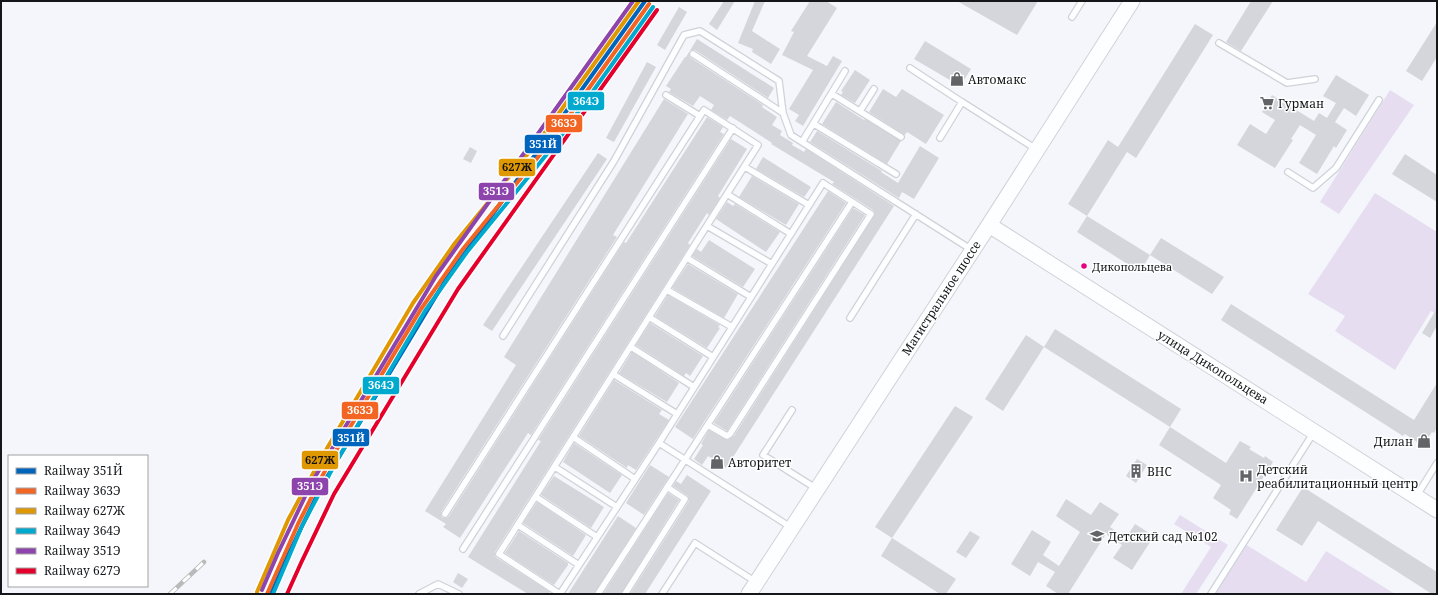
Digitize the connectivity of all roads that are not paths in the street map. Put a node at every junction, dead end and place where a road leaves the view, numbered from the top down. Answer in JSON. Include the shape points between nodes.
{"nodes":[{"id":1,"x":1082,"y":1,"type":"edge"},
{"id":2,"x":1132,"y":1,"type":"edge"},
{"id":3,"x":1072,"y":17,"type":"dead end"},
{"id":4,"x":1219,"y":43,"type":"dead end"},
{"id":5,"x":693,"y":54,"type":"dead end"},
{"id":6,"x":910,"y":68,"type":"dead end"},
{"id":7,"x":845,"y":71,"type":"dead end"},
{"id":8,"x":1314,"y":79,"type":"dead end"},
{"id":9,"x":874,"y":89,"type":"dead end"},
{"id":10,"x":832,"y":94,"type":"junction"},
{"id":11,"x":666,"y":95,"type":"dead end"},
{"id":12,"x":1380,"y":100,"type":"dead end"},
{"id":13,"x":962,"y":102,"type":"junction"},
{"id":14,"x":860,"y":112,"type":"junction"},
{"id":15,"x":783,"y":113,"type":"junction"},
{"id":16,"x":700,"y":116,"type":"junction"},
{"id":17,"x":814,"y":124,"type":"junction"},
{"id":18,"x":732,"y":128,"type":"junction"},
{"id":19,"x":901,"y":137,"type":"dead end"},
{"id":20,"x":940,"y":138,"type":"dead end"},
{"id":21,"x":802,"y":142,"type":"junction"},
{"id":22,"x":1037,"y":150,"type":"junction"},
{"id":23,"x":745,"y":167,"type":"junction"},
{"id":24,"x":1288,"y":172,"type":"dead end"},
{"id":25,"x":896,"y":174,"type":"dead end"},
{"id":26,"x":727,"y":194,"type":"junction"},
{"id":27,"x":852,"y":202,"type":"junction"},
{"id":28,"x":809,"y":205,"type":"junction"},
{"id":29,"x":916,"y":214,"type":"junction"},
{"id":30,"x":989,"y":225,"type":"junction"},
{"id":31,"x":707,"y":226,"type":"junction"},
{"id":32,"x":790,"y":234,"type":"junction"},
{"id":33,"x":972,"y":250,"type":"junction"},
{"id":34,"x":687,"y":258,"type":"junction"},
{"id":35,"x":772,"y":264,"type":"junction"},
{"id":36,"x":667,"y":290,"type":"junction"},
{"id":37,"x":751,"y":297,"type":"junction"},
{"id":38,"x":649,"y":318,"type":"junction"},
{"id":39,"x":850,"y":318,"type":"dead end"},
{"id":40,"x":732,"y":327,"type":"junction"},
{"id":41,"x":503,"y":336,"type":"dead end"},
{"id":42,"x":630,"y":347,"type":"junction"},
{"id":43,"x":713,"y":357,"type":"junction"},
{"id":44,"x":614,"y":374,"type":"junction"},
{"id":45,"x":694,"y":387,"type":"junction"},
{"id":46,"x":792,"y":410,"type":"dead end"},
{"id":47,"x":677,"y":414,"type":"junction"},
{"id":48,"x":708,"y":425,"type":"junction"},
{"id":49,"x":1314,"y":432,"type":"junction"},
{"id":50,"x":573,"y":437,"type":"junction"},
{"id":51,"x":659,"y":443,"type":"junction"},
{"id":52,"x":685,"y":460,"type":"junction"},
{"id":53,"x":1437,"y":463,"type":"edge"},
{"id":54,"x":555,"y":467,"type":"junction"},
{"id":55,"x":635,"y":479,"type":"junction"},
{"id":56,"x":667,"y":488,"type":"junction"},
{"id":57,"x":817,"y":489,"type":"junction"},
{"id":58,"x":536,"y":497,"type":"junction"},
{"id":59,"x":1416,"y":497,"type":"junction"},
{"id":60,"x":617,"y":507,"type":"junction"},
{"id":61,"x":1437,"y":510,"type":"edge"},
{"id":62,"x":445,"y":514,"type":"dead end"},
{"id":63,"x":518,"y":525,"type":"junction"},
{"id":64,"x":792,"y":528,"type":"junction"},
{"id":65,"x":597,"y":537,"type":"junction"},
{"id":66,"x":463,"y":549,"type":"dead end"},
{"id":67,"x":579,"y":565,"type":"junction"},
{"id":68,"x":753,"y":588,"type":"edge"},
{"id":69,"x":419,"y":594,"type":"edge"},
{"id":70,"x":459,"y":594,"type":"edge"},
{"id":71,"x":598,"y":594,"type":"edge"},
{"id":72,"x":625,"y":594,"type":"edge"},
{"id":73,"x":662,"y":594,"type":"edge"},
{"id":74,"x":1211,"y":594,"type":"edge"}],
"edges":[{"from":1,"to":3,"type":"lane"},
{"from":2,"to":22,"type":"main road","name":"Магистральное шоссе"},
{"from":4,"to":8,"type":"lane","via":[[1287,84]]},
{"from":5,"to":15,"type":"lane"},
{"from":6,"to":13,"type":"lane"},
{"from":7,"to":10,"type":"lane"},
{"from":9,"to":14,"type":"lane"},
{"from":10,"to":14,"type":"lane"},
{"from":10,"to":17,"type":"lane"},
{"from":11,"to":16,"type":"lane"},
{"from":12,"to":24,"type":"lane","via":[[1336,168],[1313,188]]},
{"from":13,"to":20,"type":"lane"},
{"from":13,"to":22,"type":"lane"},
{"from":14,"to":19,"type":"lane"},
{"from":15,"to":21,"type":"lane","via":[[791,135]]},
{"from":15,"to":41,"type":"lane","via":[[779,81],[700,31],[684,35],[614,161]]},
{"from":16,"to":18,"type":"lane","via":[[704,110]]},
{"from":16,"to":62,"type":"lane"},
{"from":17,"to":21,"type":"lane"},
{"from":17,"to":25,"type":"lane"},
{"from":18,"to":23,"type":"lane","via":[[758,144]]},
{"from":18,"to":66,"type":"lane"},
{"from":21,"to":29,"type":"lane"},
{"from":22,"to":30,"type":"main road","name":"Магистральное шоссе"},
{"from":23,"to":26,"type":"lane"},
{"from":23,"to":28,"type":"lane"},
{"from":26,"to":31,"type":"lane"},
{"from":26,"to":32,"type":"lane"},
{"from":27,"to":28,"type":"lane","via":[[823,183]]},
{"from":27,"to":48,"type":"lane"},
{"from":27,"to":48,"type":"lane","via":[[871,214],[730,434],[727,436]]},
{"from":28,"to":32,"type":"lane"},
{"from":29,"to":33,"type":"lane"},
{"from":29,"to":39,"type":"lane"},
{"from":30,"to":33,"type":"main road","name":"Магистральное шоссе"},
{"from":30,"to":49,"type":"main road","name":"улица Дикопольцева"},
{"from":31,"to":34,"type":"lane"},
{"from":31,"to":35,"type":"lane"},
{"from":32,"to":35,"type":"lane"},
{"from":33,"to":57,"type":"main road","name":"Магистральное шоссе"},
{"from":34,"to":36,"type":"lane"},
{"from":34,"to":37,"type":"lane"},
{"from":35,"to":37,"type":"lane"},
{"from":36,"to":38,"type":"lane"},
{"from":36,"to":40,"type":"lane"},
{"from":37,"to":40,"type":"lane"},
{"from":38,"to":42,"type":"lane"},
{"from":38,"to":43,"type":"lane"},
{"from":40,"to":43,"type":"lane"},
{"from":42,"to":44,"type":"lane"},
{"from":42,"to":45,"type":"lane"},
{"from":43,"to":45,"type":"lane"},
{"from":44,"to":47,"type":"lane"},
{"from":44,"to":50,"type":"lane"},
{"from":45,"to":47,"type":"lane"},
{"from":46,"to":57,"type":"lane","via":[[762,455]]},
{"from":47,"to":51,"type":"lane"},
{"from":48,"to":52,"type":"lane"},
{"from":49,"to":59,"type":"main road","name":"улица Дикопольцева"},
{"from":49,"to":74,"type":"lane"},
{"from":50,"to":54,"type":"lane"},
{"from":50,"to":55,"type":"lane"},
{"from":51,"to":52,"type":"lane"},
{"from":51,"to":55,"type":"lane"},
{"from":52,"to":56,"type":"lane"},
{"from":52,"to":64,"type":"lane"},
{"from":53,"to":59,"type":"lane"},
{"from":54,"to":58,"type":"lane"},
{"from":54,"to":60,"type":"lane"},
{"from":55,"to":60,"type":"lane"},
{"from":56,"to":71,"type":"lane"},
{"from":56,"to":72,"type":"lane","via":[[685,499]]},
{"from":57,"to":64,"type":"main road","name":"Магистральное шоссе"},
{"from":58,"to":63,"type":"lane"},
{"from":58,"to":65,"type":"lane"},
{"from":59,"to":61,"type":"main road","name":"улица Дикопольцева"},
{"from":60,"to":65,"type":"lane"},
{"from":63,"to":67,"type":"lane"},
{"from":63,"to":67,"type":"lane","via":[[499,554],[560,594]]},
{"from":64,"to":68,"type":"main road","name":"Магистральное шоссе"},
{"from":65,"to":67,"type":"lane"},
{"from":68,"to":73,"type":"lane","via":[[695,543]]},
{"from":69,"to":70,"type":"lane","via":[[438,584]]}]}
